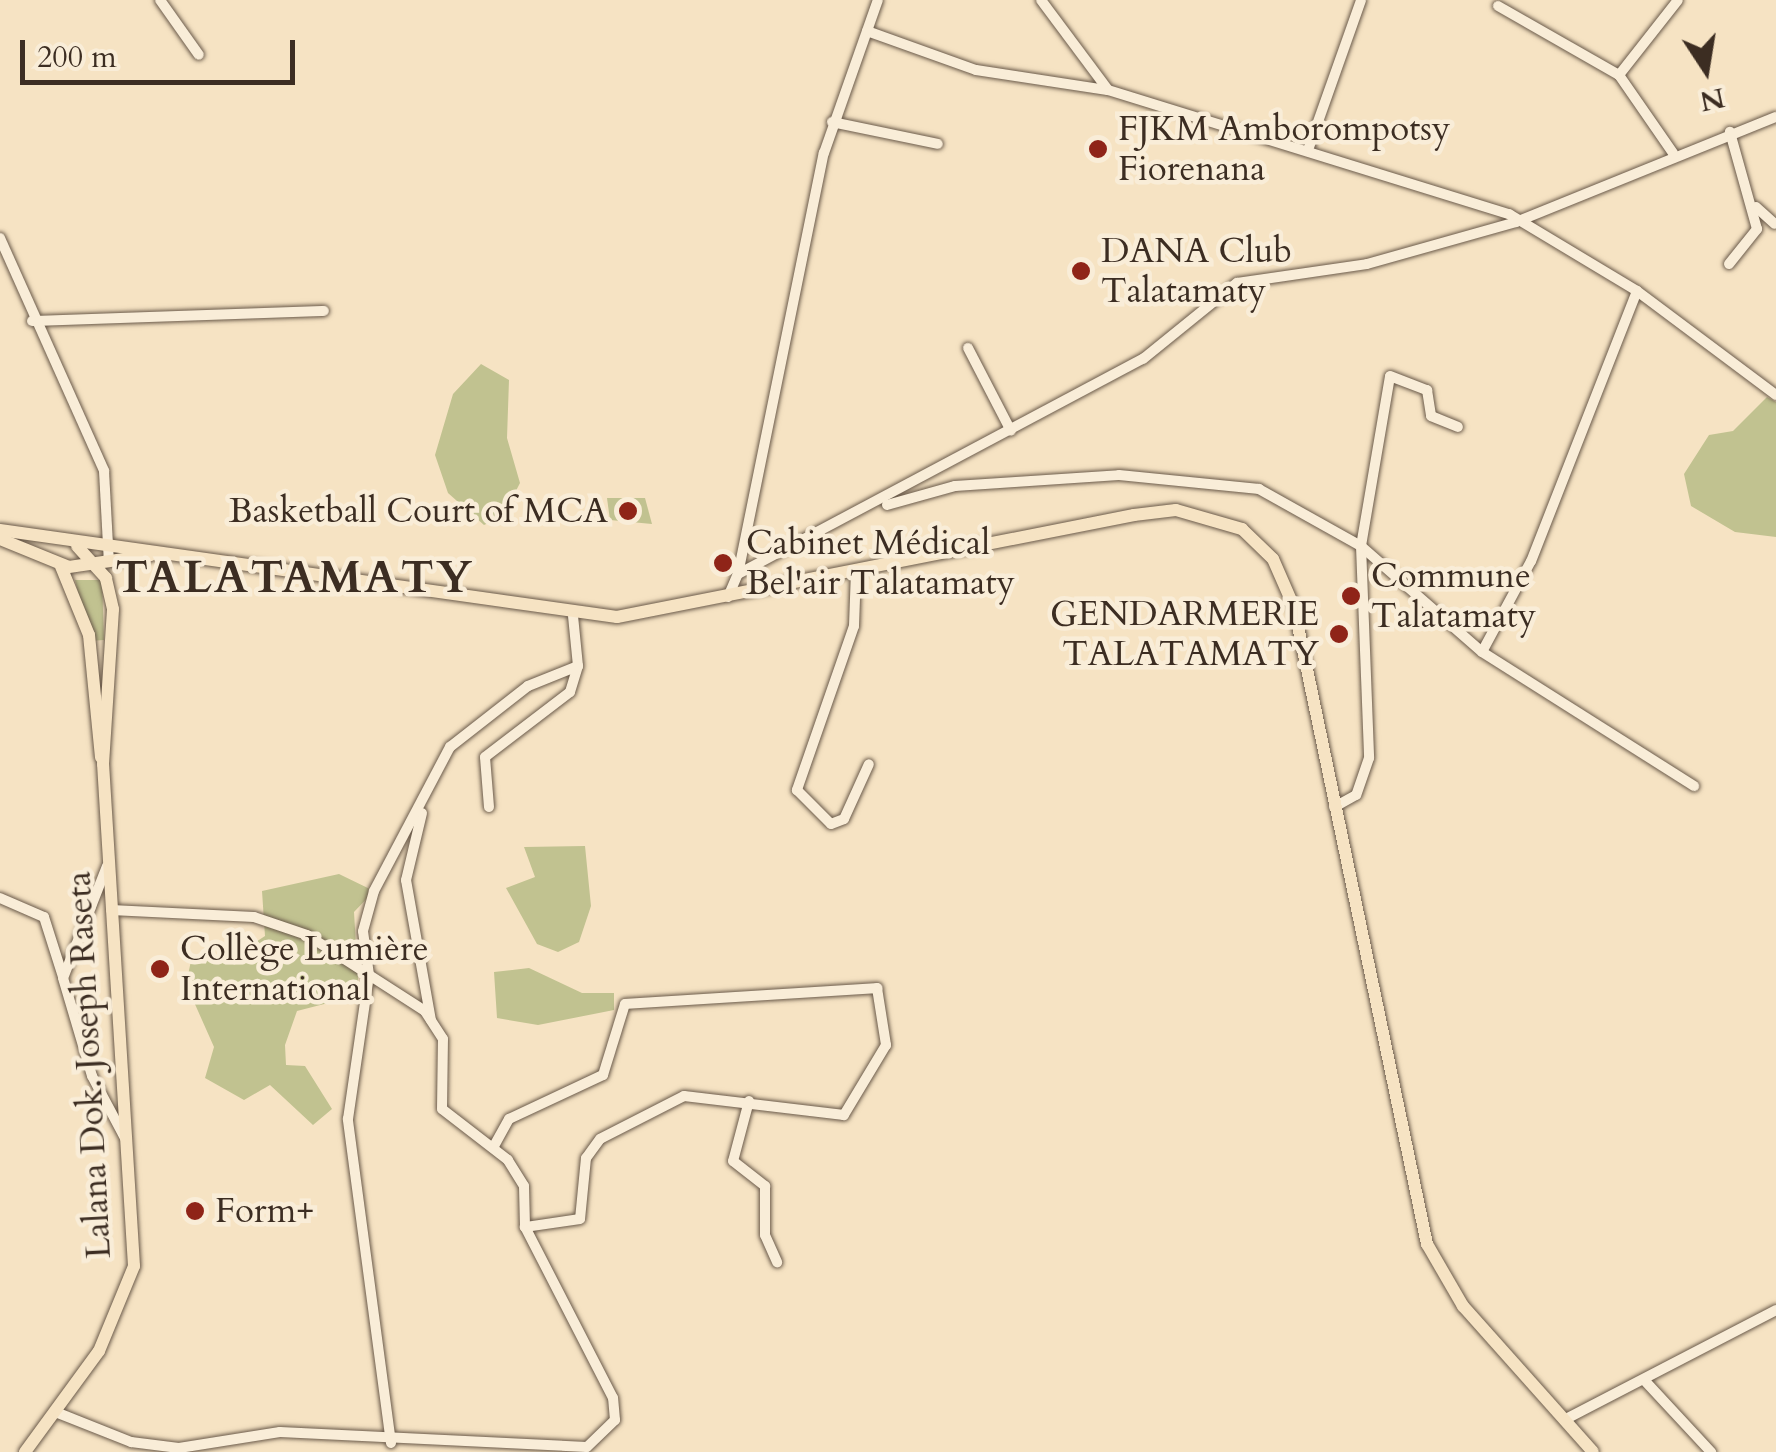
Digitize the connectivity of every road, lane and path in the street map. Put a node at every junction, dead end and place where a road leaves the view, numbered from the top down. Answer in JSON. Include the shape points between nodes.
{"nodes":[{"id":1,"x":878,"y":0,"type":"edge"},
{"id":2,"x":1042,"y":0,"type":"edge"},
{"id":3,"x":1362,"y":0,"type":"edge"},
{"id":4,"x":1678,"y":0,"type":"edge"},
{"id":5,"x":164,"y":1,"type":"edge"},
{"id":6,"x":1498,"y":6,"type":"dead end"},
{"id":7,"x":867,"y":30,"type":"junction"},
{"id":8,"x":199,"y":55,"type":"dead end"},
{"id":9,"x":1619,"y":75,"type":"junction"},
{"id":10,"x":1108,"y":90,"type":"junction"},
{"id":11,"x":1776,"y":117,"type":"edge"},
{"id":12,"x":832,"y":122,"type":"junction"},
{"id":13,"x":1730,"y":132,"type":"junction"},
{"id":14,"x":938,"y":144,"type":"dead end"},
{"id":15,"x":1308,"y":150,"type":"junction"},
{"id":16,"x":1673,"y":153,"type":"junction"},
{"id":17,"x":1755,"y":206,"type":"junction"},
{"id":18,"x":1516,"y":222,"type":"junction"},
{"id":19,"x":1775,"y":224,"type":"edge"},
{"id":20,"x":0,"y":238,"type":"edge"},
{"id":21,"x":1729,"y":264,"type":"dead end"},
{"id":22,"x":1637,"y":290,"type":"junction"},
{"id":23,"x":324,"y":310,"type":"dead end"},
{"id":24,"x":32,"y":321,"type":"junction"},
{"id":25,"x":968,"y":348,"type":"dead end"},
{"id":26,"x":1776,"y":395,"type":"edge"},
{"id":27,"x":1458,"y":427,"type":"dead end"},
{"id":28,"x":1011,"y":430,"type":"junction"},
{"id":29,"x":870,"y":510,"type":"junction"},
{"id":30,"x":0,"y":530,"type":"edge"},
{"id":31,"x":0,"y":539,"type":"edge"},
{"id":32,"x":76,"y":546,"type":"junction"},
{"id":33,"x":110,"y":546,"type":"junction"},
{"id":34,"x":1362,"y":546,"type":"junction"},
{"id":35,"x":168,"y":553,"type":"junction"},
{"id":36,"x":60,"y":564,"type":"junction"},
{"id":37,"x":102,"y":564,"type":"junction"},
{"id":38,"x":856,"y":571,"type":"junction"},
{"id":39,"x":738,"y":574,"type":"junction"},
{"id":40,"x":728,"y":598,"type":"junction"},
{"id":41,"x":573,"y":616,"type":"junction"},
{"id":42,"x":112,"y":643,"type":"junction"},
{"id":43,"x":90,"y":648,"type":"junction"},
{"id":44,"x":1482,"y":652,"type":"junction"},
{"id":45,"x":578,"y":666,"type":"junction"},
{"id":46,"x":103,"y":764,"type":"junction"},
{"id":47,"x":870,"y":764,"type":"dead end"},
{"id":48,"x":1694,"y":786,"type":"dead end"},
{"id":49,"x":422,"y":807,"type":"junction"},
{"id":50,"x":489,"y":807,"type":"dead end"},
{"id":51,"x":1334,"y":807,"type":"junction"},
{"id":52,"x":108,"y":865,"type":"junction"},
{"id":53,"x":0,"y":898,"type":"edge"},
{"id":54,"x":111,"y":910,"type":"junction"},
{"id":55,"x":369,"y":975,"type":"junction"},
{"id":56,"x":63,"y":978,"type":"junction"},
{"id":57,"x":431,"y":1022,"type":"junction"},
{"id":58,"x":748,"y":1101,"type":"junction"},
{"id":59,"x":129,"y":1146,"type":"junction"},
{"id":60,"x":494,"y":1146,"type":"junction"},
{"id":61,"x":525,"y":1227,"type":"junction"},
{"id":62,"x":777,"y":1262,"type":"dead end"},
{"id":63,"x":1776,"y":1310,"type":"edge"},
{"id":64,"x":1646,"y":1382,"type":"junction"},
{"id":65,"x":58,"y":1413,"type":"junction"},
{"id":66,"x":1564,"y":1420,"type":"junction"},
{"id":67,"x":391,"y":1442,"type":"junction"},
{"id":68,"x":554,"y":1450,"type":"edge"},
{"id":69,"x":25,"y":1452,"type":"edge"},
{"id":70,"x":1593,"y":1452,"type":"edge"},
{"id":71,"x":1710,"y":1452,"type":"edge"}],
"edges":[{"from":1,"to":7,"type":"street"},
{"from":2,"to":10,"type":"street"},
{"from":3,"to":15,"type":"street"},
{"from":4,"to":9,"type":"street"},
{"from":5,"to":8,"type":"street"},
{"from":6,"to":9,"type":"street"},
{"from":7,"to":10,"type":"street","via":[[976,70]]},
{"from":7,"to":12,"type":"street"},
{"from":9,"to":16,"type":"street"},
{"from":10,"to":15,"type":"street"},
{"from":11,"to":13,"type":"street"},
{"from":12,"to":14,"type":"street"},
{"from":12,"to":39,"type":"street"},
{"from":13,"to":16,"type":"street"},
{"from":13,"to":17,"type":"street","via":[[1740,186]]},
{"from":15,"to":18,"type":"street","via":[[1390,171]]},
{"from":16,"to":18,"type":"street"},
{"from":17,"to":19,"type":"street"},
{"from":17,"to":21,"type":"street","via":[[1749,248]]},
{"from":18,"to":22,"type":"street"},
{"from":18,"to":28,"type":"street","via":[[1367,264],[1237,283],[1142,359]]},
{"from":20,"to":24,"type":"street"},
{"from":22,"to":26,"type":"street"},
{"from":22,"to":44,"type":"street","via":[[1530,562]]},
{"from":23,"to":24,"type":"street"},
{"from":24,"to":33,"type":"street","via":[[104,471]]},
{"from":25,"to":28,"type":"street"},
{"from":27,"to":34,"type":"street","via":[[1431,416],[1427,390],[1390,376]]},
{"from":28,"to":29,"type":"street"},
{"from":29,"to":34,"type":"street","via":[[955,486],[1120,475],[1259,490]]},
{"from":29,"to":39,"type":"street"},
{"from":30,"to":32,"type":"main road"},
{"from":31,"to":36,"type":"main road"},
{"from":32,"to":33,"type":"main road"},
{"from":32,"to":36,"type":"main road"},
{"from":32,"to":37,"type":"main road"},
{"from":33,"to":35,"type":"main road"},
{"from":33,"to":37,"type":"street"},
{"from":34,"to":44,"type":"street"},
{"from":34,"to":51,"type":"street","via":[[1369,758],[1356,795]]},
{"from":35,"to":37,"type":"main road"},
{"from":35,"to":41,"type":"main road"},
{"from":36,"to":37,"type":"main road"},
{"from":36,"to":43,"type":"main road","via":[[80,598]]},
{"from":37,"to":42,"type":"main road"},
{"from":38,"to":40,"type":"main road"},
{"from":38,"to":47,"type":"street","via":[[854,626],[797,790],[831,824],[844,819]]},
{"from":38,"to":51,"type":"main road","via":[[1176,510],[1242,529],[1273,559],[1294,606]]},
{"from":39,"to":40,"type":"street"},
{"from":40,"to":41,"type":"main road"},
{"from":41,"to":45,"type":"street"},
{"from":42,"to":43,"type":"main road"},
{"from":42,"to":46,"type":"main road"},
{"from":43,"to":46,"type":"main road"},
{"from":44,"to":48,"type":"street"},
{"from":45,"to":49,"type":"street","via":[[528,686],[450,747]]},
{"from":45,"to":50,"type":"street","via":[[570,692],[485,757]]},
{"from":46,"to":52,"type":"main road","name":"Lalana Dok. Joseph Raseta"},
{"from":49,"to":55,"type":"street","via":[[374,891],[363,932]]},
{"from":49,"to":57,"type":"street","via":[[406,880]]},
{"from":51,"to":66,"type":"main road","via":[[1428,1244],[1463,1306]]},
{"from":52,"to":54,"type":"main road","name":"Lalana Dok. Joseph Raseta"},
{"from":52,"to":56,"type":"street"},
{"from":53,"to":56,"type":"street","via":[[44,917]]},
{"from":54,"to":55,"type":"street","via":[[254,916],[307,935]]},
{"from":54,"to":59,"type":"main road","name":"Lalana Dok. Joseph Raseta"},
{"from":55,"to":57,"type":"street"},
{"from":55,"to":67,"type":"street","via":[[348,1119]]},
{"from":56,"to":59,"type":"street","via":[[92,1076]]},
{"from":57,"to":60,"type":"street","via":[[447,1066],[442,1109]]},
{"from":58,"to":60,"type":"street","via":[[844,1115],[886,1045],[877,988],[625,1004],[604,1075],[509,1118]]},
{"from":58,"to":61,"type":"street","via":[[684,1096],[600,1139],[586,1158],[580,1219]]},
{"from":58,"to":62,"type":"street","via":[[733,1161],[765,1186],[764,1235]]},
{"from":59,"to":65,"type":"main road","name":"Lalana Dok. Joseph Raseta","via":[[134,1266],[107,1336]]},
{"from":60,"to":61,"type":"street","via":[[524,1186]]},
{"from":61,"to":68,"type":"street","via":[[616,1408],[602,1438]]},
{"from":63,"to":64,"type":"street"},
{"from":64,"to":66,"type":"street"},
{"from":64,"to":71,"type":"street"},
{"from":65,"to":67,"type":"street","via":[[132,1442],[179,1448],[280,1432]]},
{"from":65,"to":69,"type":"main road","name":"Lalana Dok. Joseph Raseta"},
{"from":66,"to":70,"type":"main road"},
{"from":67,"to":68,"type":"street"}]}
